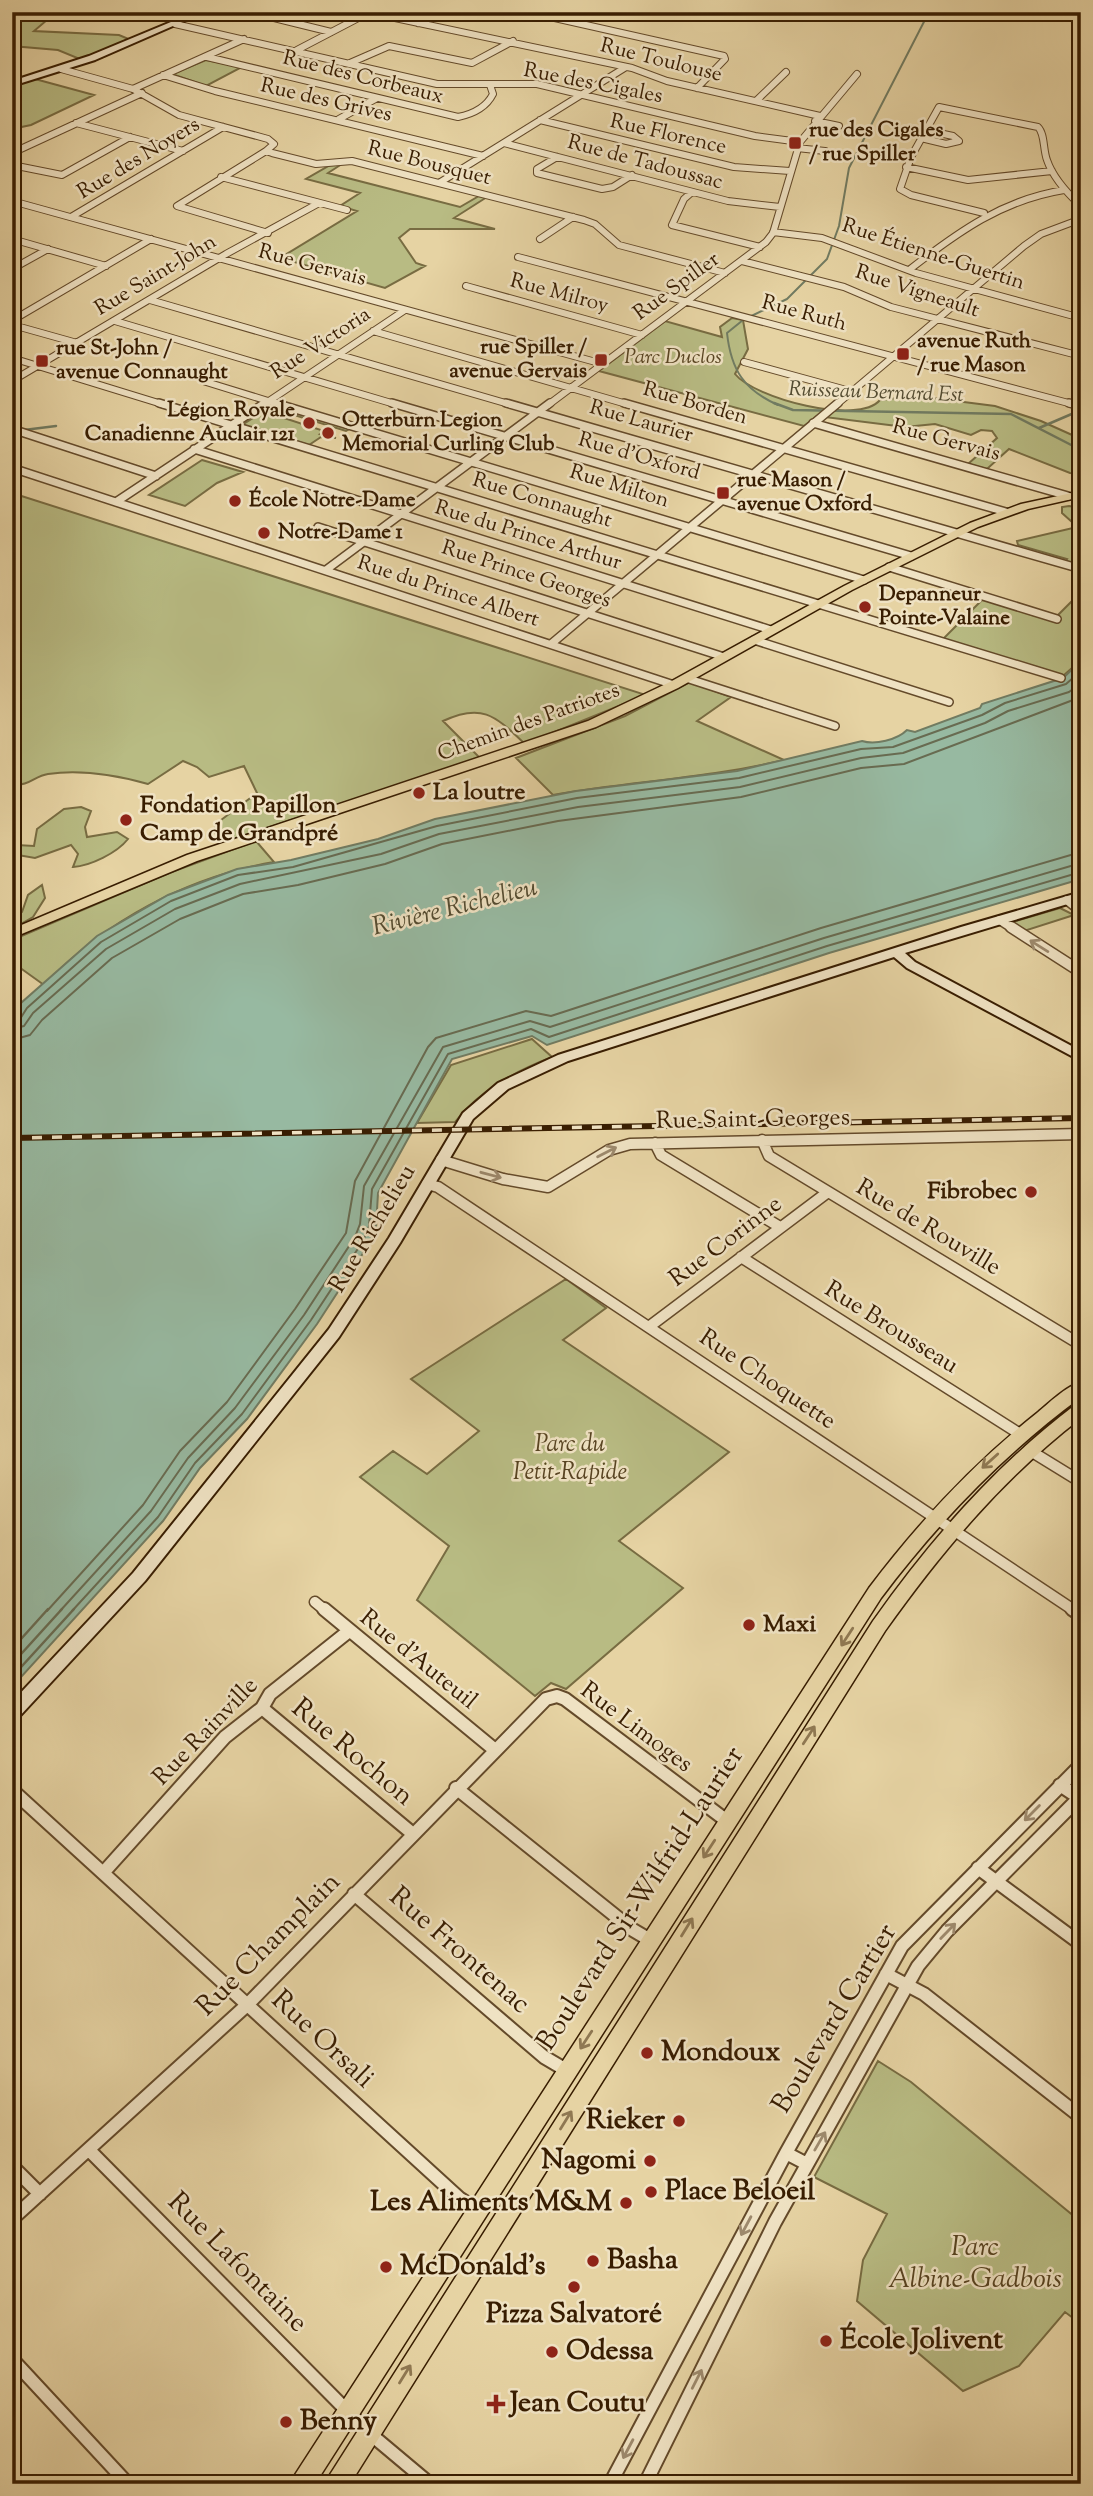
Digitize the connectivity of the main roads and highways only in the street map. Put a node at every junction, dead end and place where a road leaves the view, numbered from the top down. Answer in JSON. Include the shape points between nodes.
{"nodes":[{"id":1,"x":202,"y":12,"type":"edge"},
{"id":2,"x":12,"y":83,"type":"edge"},
{"id":3,"x":1074,"y":495,"type":"edge"},
{"id":4,"x":1081,"y":896,"type":"edge"},
{"id":5,"x":12,"y":934,"type":"edge"},
{"id":6,"x":896,"y":952,"type":"junction"},
{"id":7,"x":1081,"y":1057,"type":"edge"},
{"id":8,"x":1081,"y":1388,"type":"edge"},
{"id":9,"x":1081,"y":1409,"type":"edge"},
{"id":10,"x":1024,"y":1442,"type":"junction"},
{"id":11,"x":942,"y":1523,"type":"junction"},
{"id":12,"x":12,"y":1713,"type":"edge"},
{"id":13,"x":301,"y":2484,"type":"edge"},
{"id":14,"x":336,"y":2484,"type":"edge"}],
"edges":[{"from":1,"to":2,"type":"main road","via":[[61,69]]},
{"from":3,"to":5,"type":"main road","name":"Chemin des Patriotes","via":[[1006,512],[959,532],[612,715],[192,858]]},
{"from":4,"to":6,"type":"main road","name":"Rue Richelieu"},
{"from":6,"to":7,"type":"main road","via":[[911,965]]},
{"from":6,"to":12,"type":"main road","name":"Rue Richelieu","via":[[536,1069],[503,1086],[476,1108],[334,1334],[139,1577]]},
{"from":8,"to":10,"type":"main road","name":"Boulevard Sir-Wilfrid-Laurier"},
{"from":9,"to":10,"type":"main road","name":"Boulevard Sir-Wilfrid-Laurier"},
{"from":10,"to":11,"type":"main road","name":"Boulevard Sir-Wilfrid-Laurier"},
{"from":11,"to":13,"type":"main road","name":"Boulevard Sir-Wilfrid-Laurier","one_way":true,"via":[[875,1593]]},
{"from":14,"to":11,"type":"main road","name":"Boulevard Sir-Wilfrid-Laurier","one_way":true}]}
